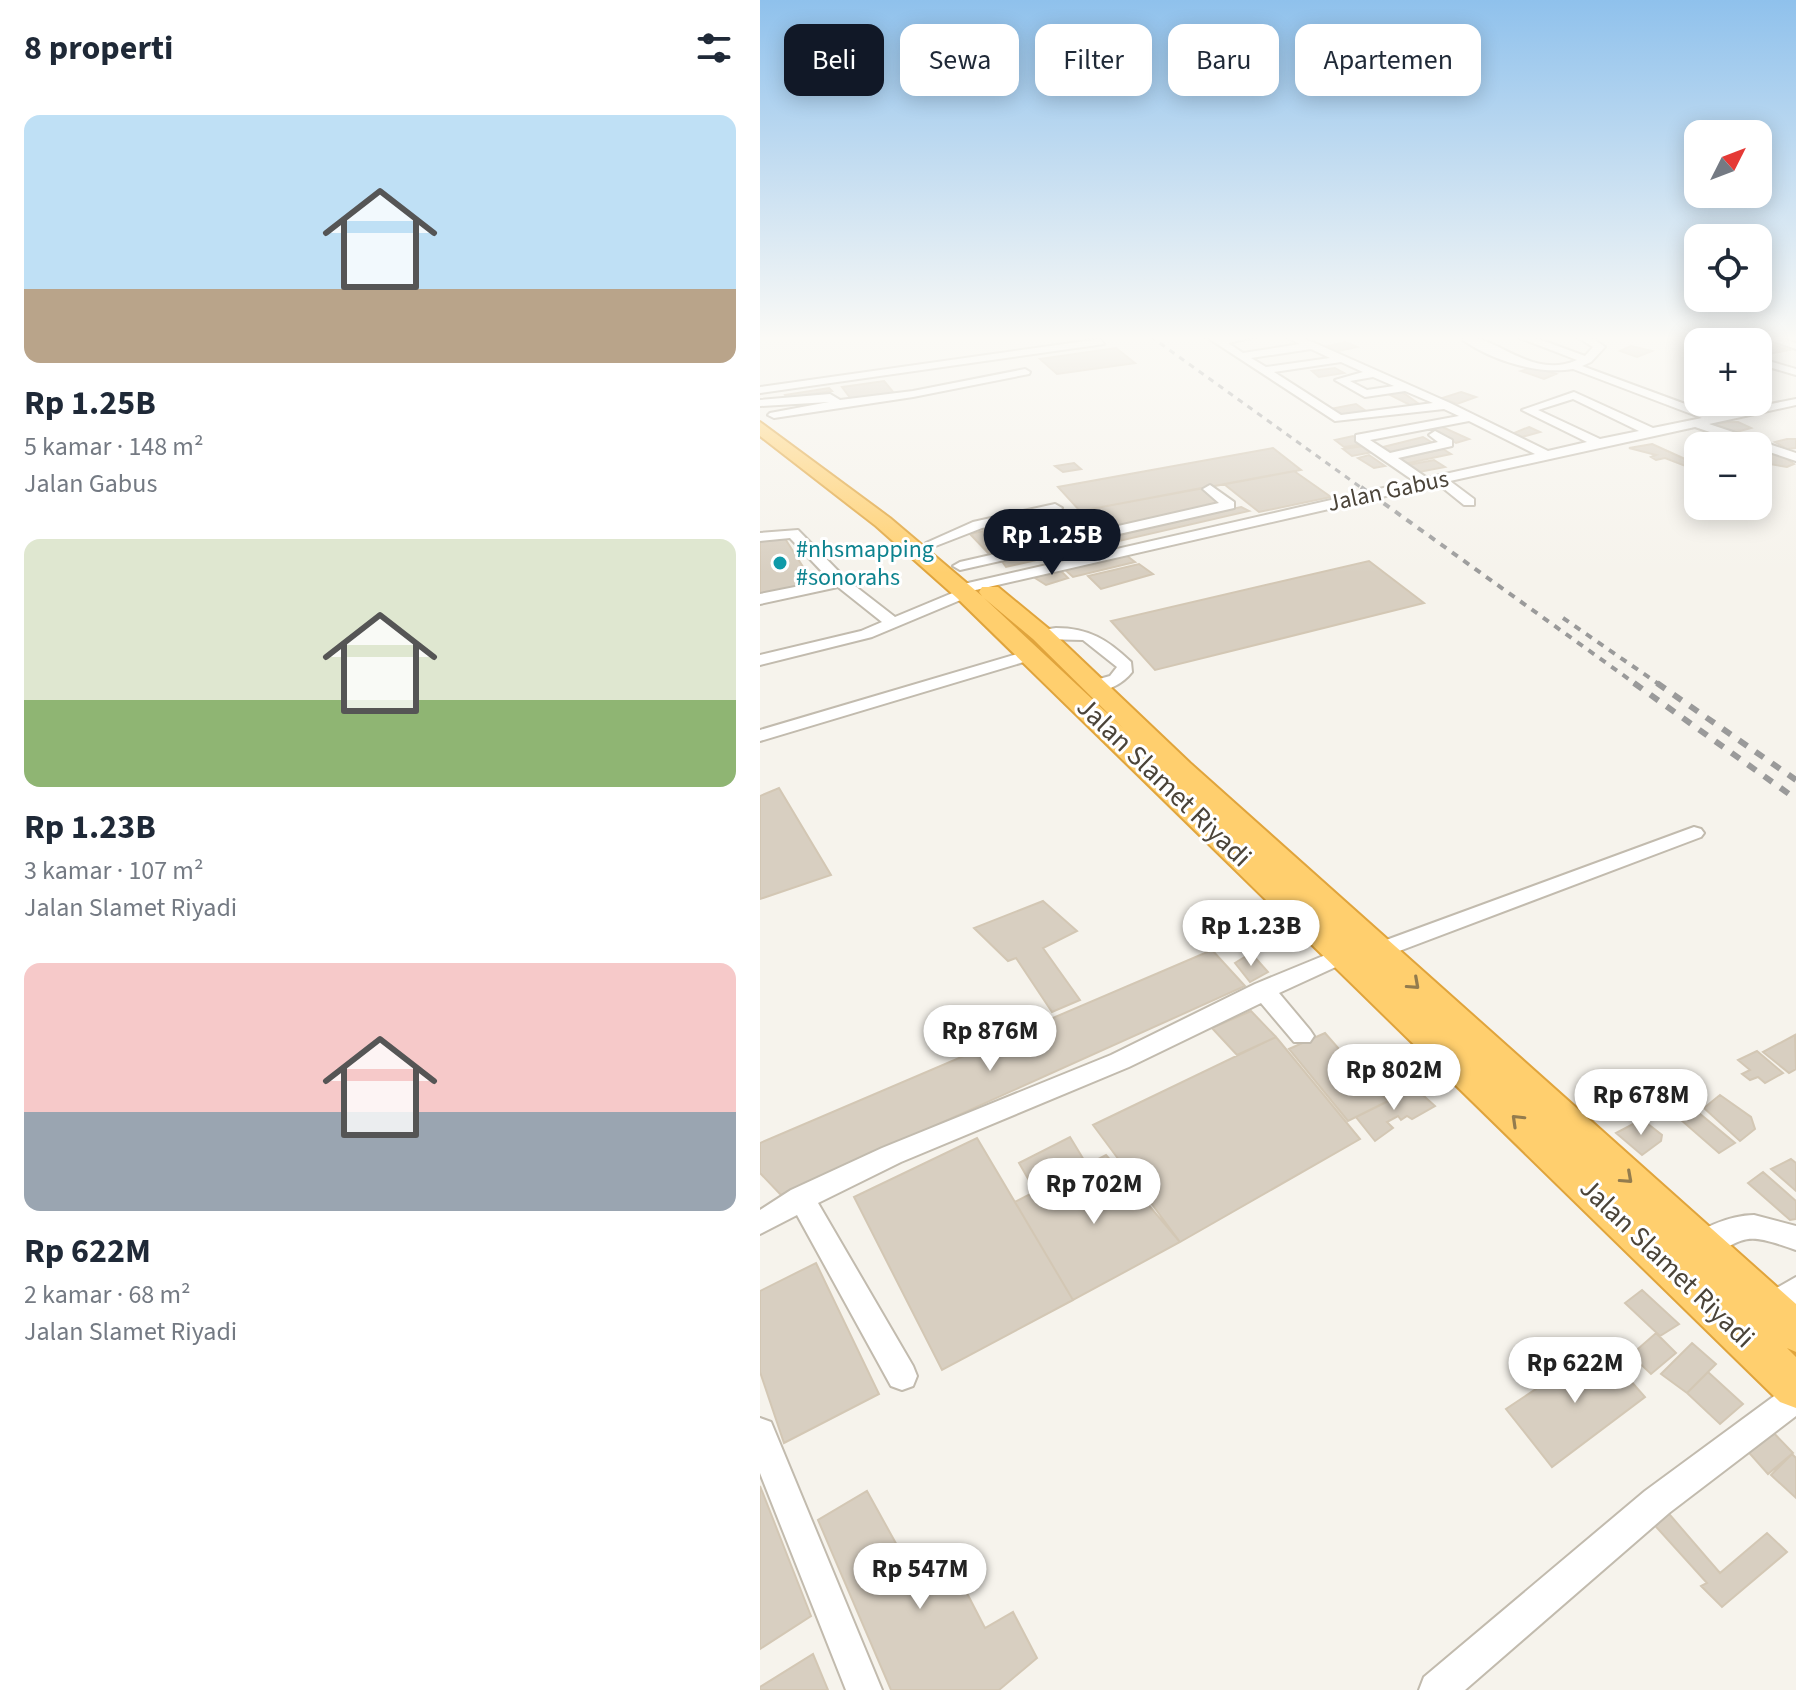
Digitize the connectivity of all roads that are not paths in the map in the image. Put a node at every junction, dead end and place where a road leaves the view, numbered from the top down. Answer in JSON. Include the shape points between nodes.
{"nodes":[{"id":1,"x":765,"y":415,"type":"edge"},
{"id":2,"x":1332,"y":415,"type":"edge"},
{"id":3,"x":1374,"y":415,"type":"edge"},
{"id":4,"x":1463,"y":415,"type":"joint"},
{"id":5,"x":1539,"y":415,"type":"edge"},
{"id":6,"x":1615,"y":415,"type":"edge"},
{"id":7,"x":1692,"y":415,"type":"edge"},
{"id":8,"x":1718,"y":415,"type":"edge"},
{"id":9,"x":1699,"y":418,"type":"junction"},
{"id":10,"x":1646,"y":430,"type":"junction"},
{"id":11,"x":1435,"y":435,"type":"dead end"},
{"id":12,"x":1595,"y":441,"type":"junction"},
{"id":13,"x":1538,"y":454,"type":"junction"},
{"id":14,"x":1388,"y":457,"type":"junction"},
{"id":15,"x":1796,"y":457,"type":"edge"},
{"id":16,"x":1422,"y":480,"type":"junction"},
{"id":17,"x":1441,"y":480,"type":"junction"},
{"id":18,"x":1210,"y":489,"type":"dead end"},
{"id":19,"x":1469,"y":502,"type":"dead end"},
{"id":20,"x":1055,"y":508,"type":"dead end"},
{"id":21,"x":884,"y":512,"type":"junction"},
{"id":22,"x":760,"y":537,"type":"edge"},
{"id":23,"x":933,"y":543,"type":"junction"},
{"id":24,"x":841,"y":582,"type":"junction"},
{"id":25,"x":966,"y":583,"type":"junction"},
{"id":26,"x":760,"y":599,"type":"edge"},
{"id":27,"x":892,"y":622,"type":"junction"},
{"id":28,"x":1036,"y":645,"type":"junction"},
{"id":29,"x":760,"y":660,"type":"edge"},
{"id":30,"x":760,"y":736,"type":"edge"},
{"id":31,"x":1694,"y":833,"type":"dead end"},
{"id":32,"x":1378,"y":951,"type":"junction"},
{"id":33,"x":1345,"y":954,"type":"junction"},
{"id":34,"x":1263,"y":990,"type":"junction"},
{"id":35,"x":1302,"y":1036,"type":"dead end"},
{"id":36,"x":801,"y":1198,"type":"junction"},
{"id":37,"x":760,"y":1223,"type":"edge"},
{"id":38,"x":1796,"y":1238,"type":"edge"},
{"id":39,"x":1701,"y":1246,"type":"junction"},
{"id":40,"x":1668,"y":1264,"type":"junction"},
{"id":41,"x":1796,"y":1289,"type":"edge"},
{"id":42,"x":1769,"y":1307,"type":"junction"},
{"id":43,"x":1796,"y":1332,"type":"edge"},
{"id":44,"x":902,"y":1376,"type":"dead end"},
{"id":45,"x":1796,"y":1387,"type":"edge"},
{"id":46,"x":1796,"y":1398,"type":"edge"},
{"id":47,"x":760,"y":1433,"type":"edge"},
{"id":48,"x":864,"y":1690,"type":"edge"},
{"id":49,"x":1437,"y":1690,"type":"edge"}],
"edges":[{"from":1,"to":21,"type":"highway","name":"Jalan Slamet Riyadi"},
{"from":2,"to":3,"type":"street","via":[[1339,419]]},
{"from":4,"to":13,"type":"street"},
{"from":4,"to":14,"type":"street","via":[[1360,438]]},
{"from":5,"to":12,"type":"street"},
{"from":6,"to":10,"type":"street"},
{"from":7,"to":9,"type":"street"},
{"from":8,"to":9,"type":"street","name":"Jalan Gabus"},
{"from":9,"to":10,"type":"street","name":"Jalan Gabus"},
{"from":9,"to":15,"type":"street"},
{"from":10,"to":12,"type":"street","name":"Jalan Gabus"},
{"from":11,"to":14,"type":"street","via":[[1448,443]]},
{"from":12,"to":13,"type":"street","name":"Jalan Gabus"},
{"from":13,"to":16,"type":"street"},
{"from":13,"to":17,"type":"street","name":"Jalan Gabus"},
{"from":14,"to":16,"type":"street"},
{"from":16,"to":17,"type":"street","name":"Jalan Gabus"},
{"from":16,"to":25,"type":"street","name":"Jalan Gabus"},
{"from":17,"to":19,"type":"street"},
{"from":18,"to":25,"type":"street","via":[[1229,505]]},
{"from":20,"to":23,"type":"street","via":[[978,525]]},
{"from":21,"to":23,"type":"highway","name":"Jalan Slamet Riyadi"},
{"from":21,"to":25,"type":"highway","name":"Jalan Slamet Riyadi"},
{"from":22,"to":24,"type":"street","via":[[793,533]]},
{"from":23,"to":25,"type":"highway","name":"Jalan Slamet Riyadi"},
{"from":24,"to":26,"type":"street"},
{"from":24,"to":27,"type":"street"},
{"from":25,"to":27,"type":"street"},
{"from":25,"to":28,"type":"highway","name":"Jalan Slamet Riyadi"},
{"from":27,"to":29,"type":"street","via":[[866,634]]},
{"from":28,"to":30,"type":"street"},
{"from":28,"to":32,"type":"highway","name":"Jalan Slamet Riyadi","via":[[1095,686]]},
{"from":28,"to":33,"type":"highway","name":"Jalan Slamet Riyadi"},
{"from":31,"to":32,"type":"street"},
{"from":32,"to":39,"type":"highway","name":"Jalan Slamet Riyadi","one_way":true},
{"from":33,"to":34,"type":"street"},
{"from":40,"to":33,"type":"highway","name":"Jalan Slamet Riyadi","one_way":true},
{"from":34,"to":35,"type":"street"},
{"from":34,"to":36,"type":"street","via":[[1122,1060],[942,1133]]},
{"from":36,"to":37,"type":"street"},
{"from":36,"to":44,"type":"street"},
{"from":38,"to":39,"type":"street","via":[[1749,1223]]},
{"from":39,"to":40,"type":"street"},
{"from":39,"to":42,"type":"highway","name":"Jalan Slamet Riyadi"},
{"from":40,"to":45,"type":"highway","name":"Jalan Slamet Riyadi"},
{"from":41,"to":42,"type":"street"},
{"from":42,"to":43,"type":"highway","name":"Jalan Slamet Riyadi"},
{"from":46,"to":49,"type":"street","via":[[1657,1502]]},
{"from":47,"to":48,"type":"street"}]}
